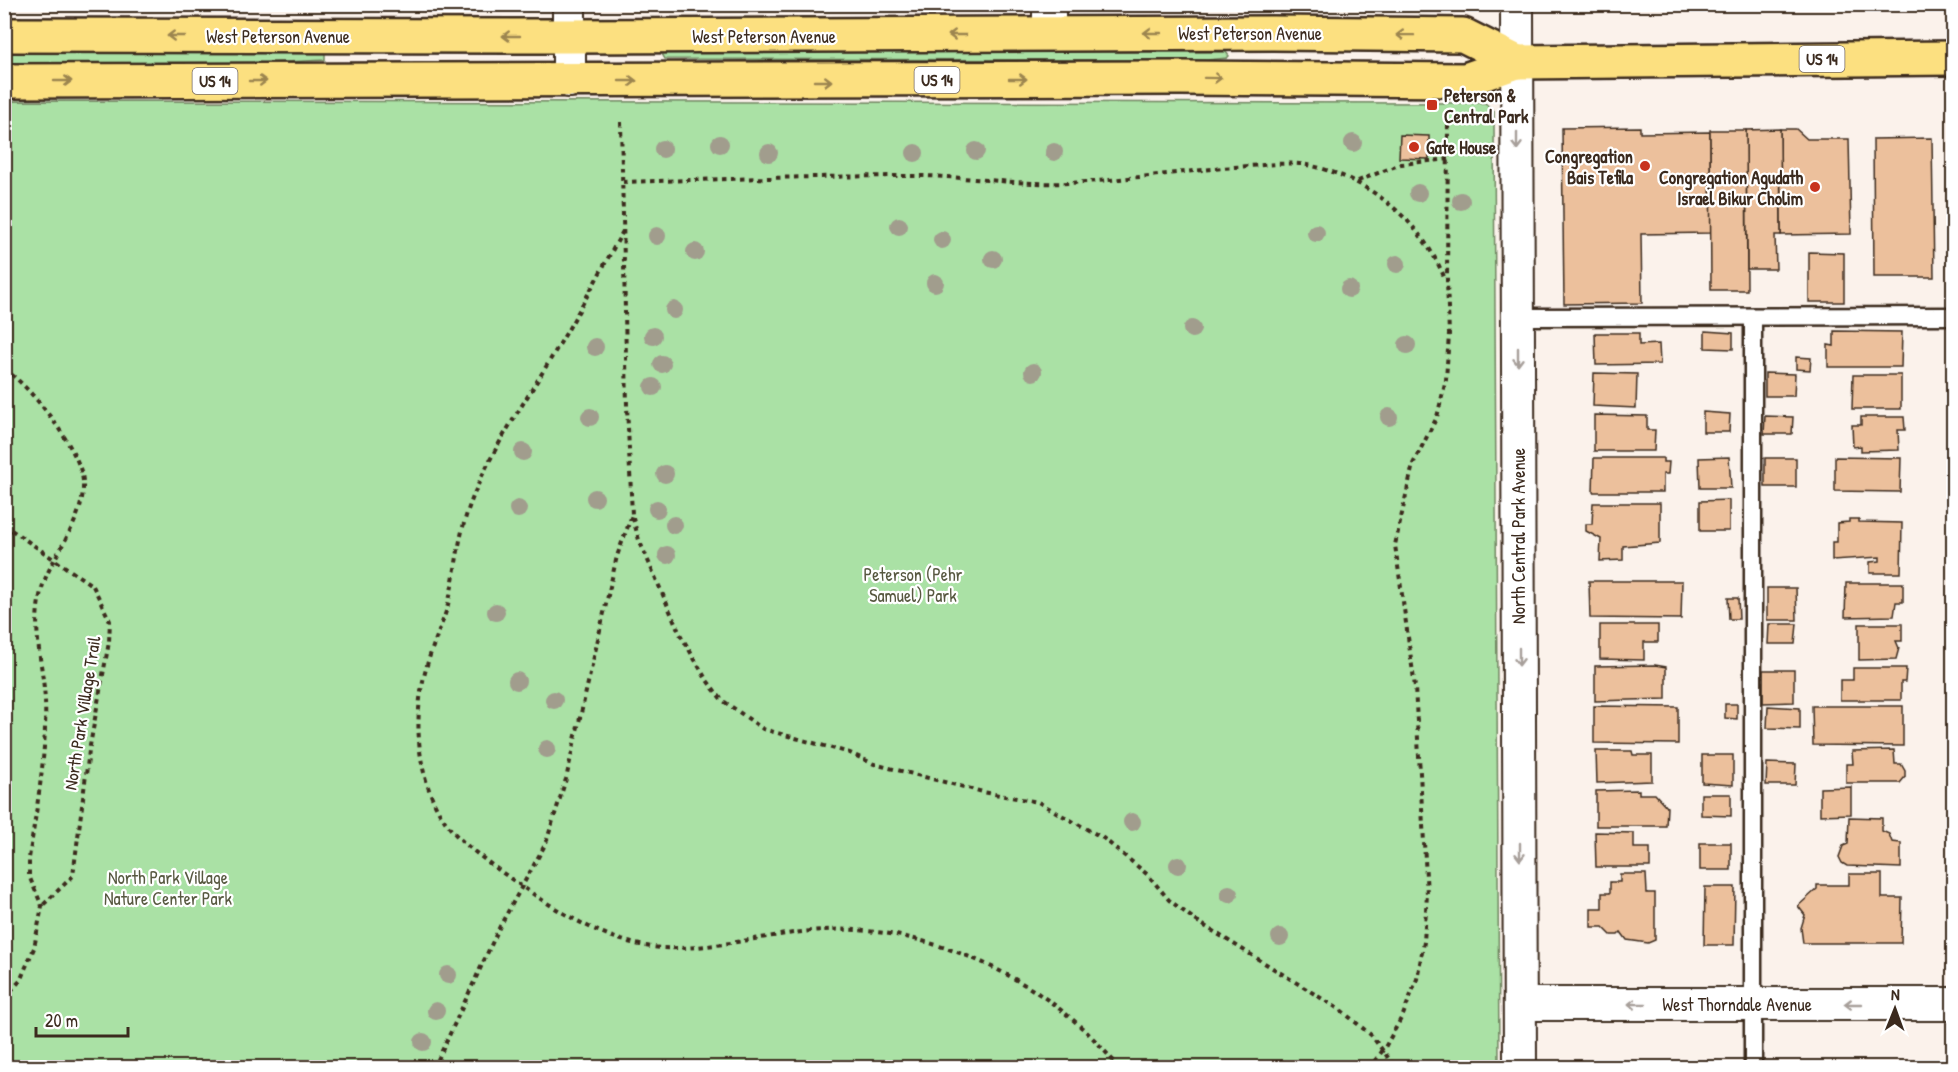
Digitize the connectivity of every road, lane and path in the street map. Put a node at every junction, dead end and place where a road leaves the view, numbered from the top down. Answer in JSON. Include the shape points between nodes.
{"nodes":[{"id":1,"x":569,"y":4,"type":"edge"},
{"id":2,"x":1517,"y":4,"type":"edge"},
{"id":3,"x":1049,"y":19,"type":"edge"},
{"id":4,"x":4,"y":35,"type":"edge"},
{"id":5,"x":569,"y":36,"type":"junction"},
{"id":6,"x":1953,"y":58,"type":"edge"},
{"id":7,"x":1517,"y":62,"type":"junction"},
{"id":8,"x":4,"y":81,"type":"edge"},
{"id":9,"x":569,"y":81,"type":"junction"},
{"id":10,"x":621,"y":122,"type":"dead end"},
{"id":11,"x":1448,"y":124,"type":"dead end"},
{"id":12,"x":1449,"y":159,"type":"junction"},
{"id":13,"x":1358,"y":181,"type":"junction"},
{"id":14,"x":623,"y":182,"type":"junction"},
{"id":15,"x":623,"y":231,"type":"junction"},
{"id":16,"x":1447,"y":282,"type":"junction"},
{"id":17,"x":1953,"y":316,"type":"edge"},
{"id":18,"x":1518,"y":317,"type":"junction"},
{"id":19,"x":1753,"y":317,"type":"junction"},
{"id":20,"x":4,"y":369,"type":"edge"},
{"id":21,"x":632,"y":515,"type":"junction"},
{"id":22,"x":4,"y":525,"type":"edge"},
{"id":23,"x":54,"y":560,"type":"junction"},
{"id":24,"x":523,"y":887,"type":"junction"},
{"id":25,"x":42,"y":906,"type":"junction"},
{"id":26,"x":4,"y":998,"type":"edge"},
{"id":27,"x":1520,"y":1004,"type":"junction"},
{"id":28,"x":1753,"y":1004,"type":"junction"},
{"id":29,"x":1953,"y":1004,"type":"edge"},
{"id":30,"x":1384,"y":1049,"type":"junction"},
{"id":31,"x":434,"y":1068,"type":"edge"},
{"id":32,"x":1120,"y":1068,"type":"edge"},
{"id":33,"x":1369,"y":1068,"type":"edge"},
{"id":34,"x":1396,"y":1068,"type":"edge"},
{"id":35,"x":1520,"y":1068,"type":"edge"},
{"id":36,"x":1753,"y":1068,"type":"edge"}],
"edges":[{"from":1,"to":5,"type":"street"},
{"from":2,"to":7,"type":"street","name":"North Central Park Avenue"},
{"from":3,"to":5,"type":"main road","name":"West Peterson Avenue","number":"US 14","one_way":true},
{"from":7,"to":3,"type":"main road","name":"West Peterson Avenue","number":"US 14","one_way":true,"via":[[1463,35],[1273,33]]},
{"from":5,"to":4,"type":"main road","name":"West Peterson Avenue","number":"US 14","one_way":true},
{"from":5,"to":9,"type":"street"},
{"from":6,"to":7,"type":"main road","name":"West Peterson Avenue","number":"US 14"},
{"from":9,"to":7,"type":"main road","name":"West Peterson Avenue","number":"US 14","one_way":true,"via":[[1466,80]]},
{"from":7,"to":18,"type":"street","name":"North Central Park Avenue","one_way":true},
{"from":8,"to":9,"type":"main road","name":"West Peterson Avenue","number":"US 14","one_way":true},
{"from":10,"to":14,"type":"path"},
{"from":11,"to":12,"type":"path"},
{"from":12,"to":13,"type":"path","via":[[1401,164]]},
{"from":12,"to":16,"type":"path"},
{"from":13,"to":14,"type":"path","via":[[1310,165],[1276,164],[1140,178],[1025,184],[924,176]]},
{"from":13,"to":16,"type":"path","via":[[1391,205],[1423,238]]},
{"from":14,"to":15,"type":"path"},
{"from":15,"to":21,"type":"path"},
{"from":15,"to":24,"type":"path","via":[[481,478],[456,552],[450,596],[426,668],[418,711],[426,777],[438,810],[454,833]]},
{"from":16,"to":30,"type":"path","via":[[1446,380],[1437,417],[1413,464],[1395,545],[1415,687],[1427,894],[1424,942],[1417,979]]},
{"from":17,"to":19,"type":"lane"},
{"from":18,"to":19,"type":"lane"},
{"from":18,"to":27,"type":"street","name":"North Central Park Avenue","one_way":true},
{"from":19,"to":28,"type":"lane"},
{"from":20,"to":23,"type":"path","via":[[33,393],[79,460],[83,482],[77,520]]},
{"from":21,"to":24,"type":"path","via":[[617,556],[566,779],[546,843]]},
{"from":21,"to":30,"type":"path","via":[[680,634],[706,679],[722,700],[741,715],[763,729],[850,753],[874,765],[1038,802],[1103,838],[1148,874],[1169,900],[1195,920],[1342,1011]]},
{"from":22,"to":23,"type":"path","name":"North Park Village Trail"},
{"from":23,"to":25,"type":"path","via":[[40,595],[37,625],[45,735],[28,858],[29,876]]},
{"from":23,"to":25,"type":"path","name":"North Park Village Trail","via":[[93,586],[110,621],[73,876]]},
{"from":24,"to":31,"type":"path"},
{"from":24,"to":32,"type":"path","via":[[602,932],[663,948],[826,930],[877,933],[930,944],[983,963],[1032,990],[1080,1026]]},
{"from":25,"to":26,"type":"path","via":[[34,948],[20,981]]},
{"from":28,"to":27,"type":"street","name":"West Thorndale Avenue","one_way":true},
{"from":27,"to":35,"type":"street","name":"North Central Park Avenue"},
{"from":29,"to":28,"type":"street","name":"West Thorndale Avenue","one_way":true},
{"from":28,"to":36,"type":"lane"},
{"from":30,"to":33,"type":"path"},
{"from":30,"to":34,"type":"path"}]}
